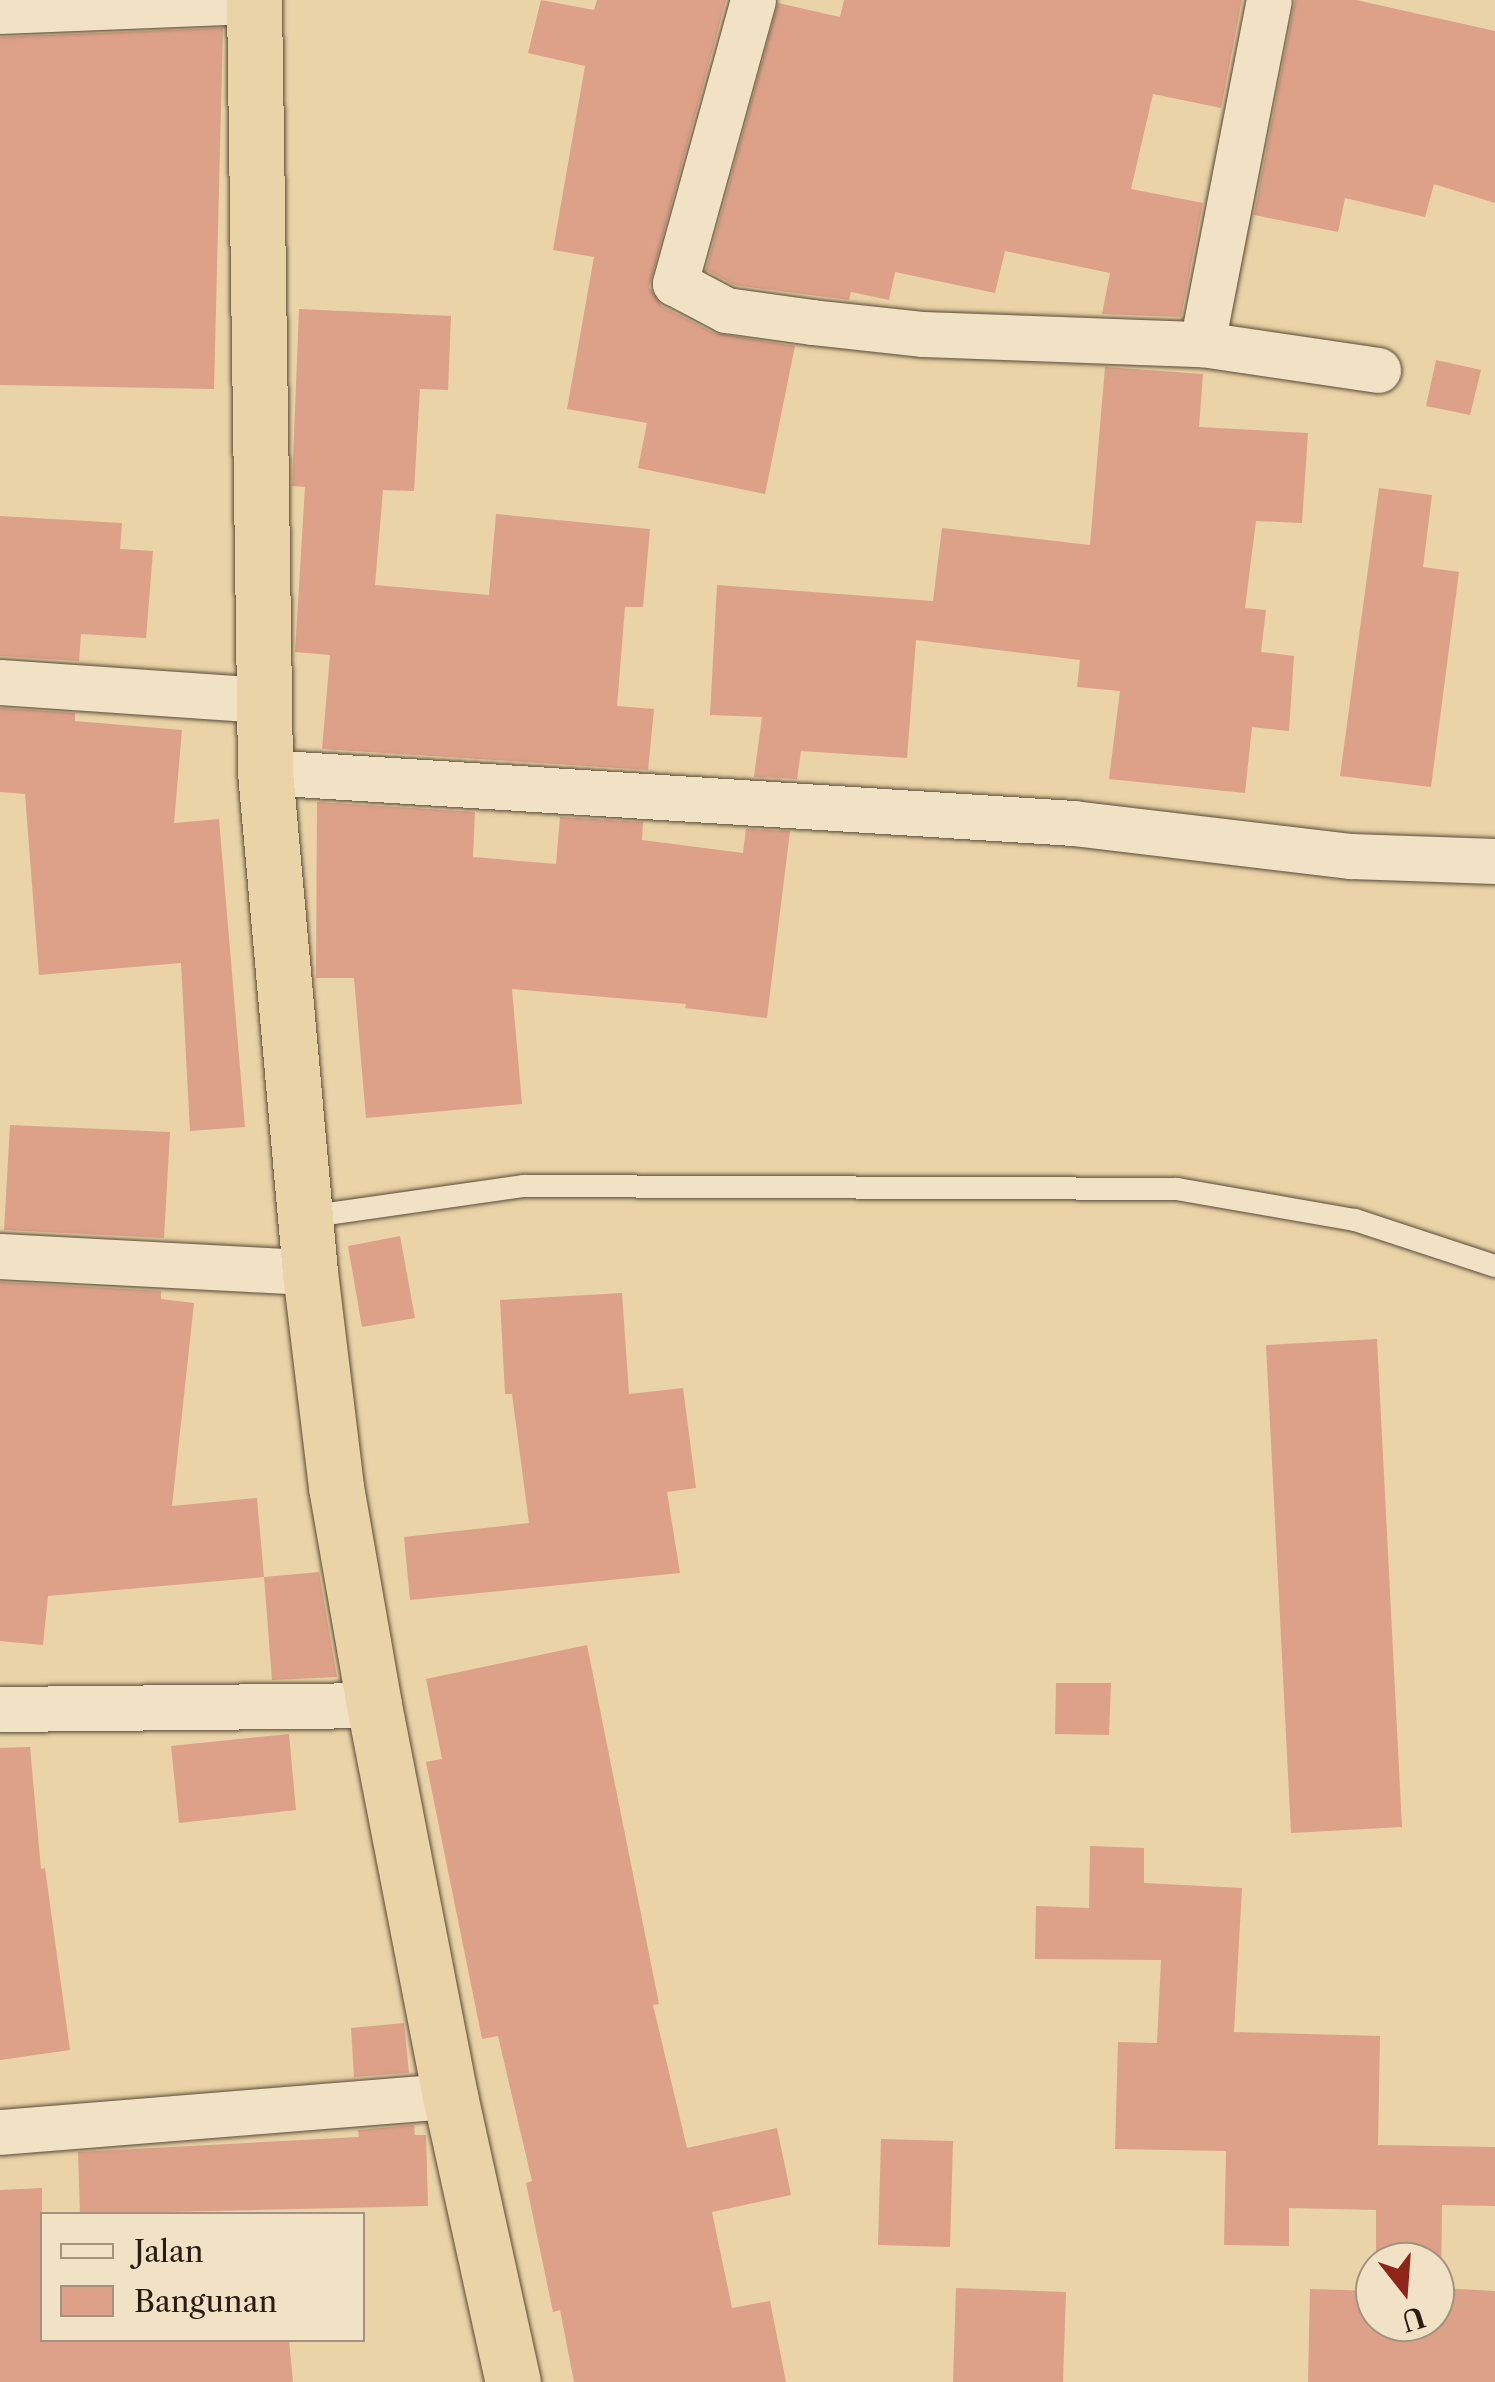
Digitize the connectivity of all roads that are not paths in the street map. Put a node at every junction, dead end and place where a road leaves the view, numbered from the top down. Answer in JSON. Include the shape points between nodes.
{"nodes":[{"id":1,"x":254,"y":0,"type":"edge"},
{"id":2,"x":753,"y":0,"type":"edge"},
{"id":3,"x":1269,"y":0,"type":"edge"},
{"id":4,"x":0,"y":11,"type":"edge"},
{"id":5,"x":1202,"y":344,"type":"junction"},
{"id":6,"x":1378,"y":370,"type":"dead end"},
{"id":7,"x":0,"y":682,"type":"edge"},
{"id":8,"x":266,"y":700,"type":"junction"},
{"id":9,"x":265,"y":772,"type":"junction"},
{"id":10,"x":1495,"y":861,"type":"edge"},
{"id":11,"x":306,"y":1217,"type":"junction"},
{"id":12,"x":0,"y":1256,"type":"edge"},
{"id":13,"x":1495,"y":1266,"type":"edge"},
{"id":14,"x":310,"y":1272,"type":"junction"},
{"id":15,"x":374,"y":1705,"type":"junction"},
{"id":16,"x":0,"y":1709,"type":"edge"},
{"id":17,"x":450,"y":2096,"type":"junction"},
{"id":18,"x":0,"y":2132,"type":"edge"},
{"id":19,"x":513,"y":2382,"type":"edge"}],
"edges":[{"from":1,"to":4,"type":"street"},
{"from":1,"to":8,"type":"highway"},
{"from":2,"to":5,"type":"street","via":[[675,283],[726,310],[812,322],[923,334]]},
{"from":3,"to":5,"type":"street"},
{"from":5,"to":6,"type":"street"},
{"from":7,"to":8,"type":"street"},
{"from":8,"to":9,"type":"highway"},
{"from":9,"to":10,"type":"street","via":[[1074,823],[1351,856]]},
{"from":9,"to":11,"type":"highway"},
{"from":11,"to":13,"type":"lane","via":[[524,1186],[1177,1188],[1356,1220]]},
{"from":11,"to":14,"type":"highway"},
{"from":12,"to":14,"type":"street"},
{"from":14,"to":15,"type":"highway","via":[[336,1487]]},
{"from":15,"to":16,"type":"street"},
{"from":15,"to":17,"type":"highway"},
{"from":17,"to":18,"type":"street"},
{"from":17,"to":19,"type":"highway"}]}
